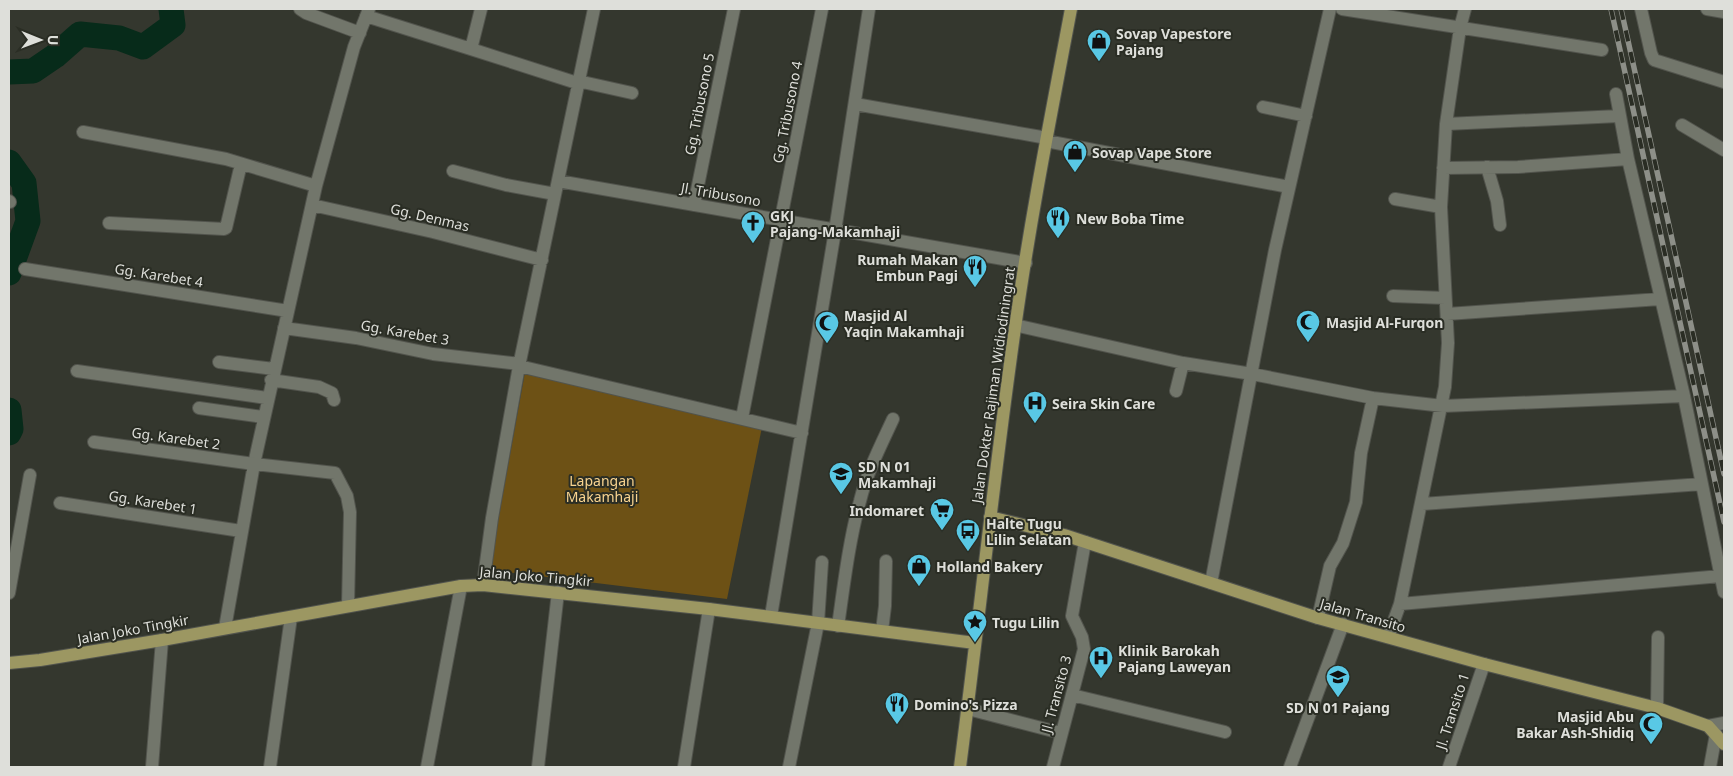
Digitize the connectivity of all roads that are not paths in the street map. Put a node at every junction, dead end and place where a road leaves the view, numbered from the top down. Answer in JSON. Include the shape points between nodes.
{"nodes":[{"id":1,"x":300,"y":9,"type":"edge"},
{"id":2,"x":481,"y":9,"type":"edge"},
{"id":3,"x":594,"y":9,"type":"edge"},
{"id":4,"x":734,"y":9,"type":"edge"},
{"id":5,"x":822,"y":9,"type":"edge"},
{"id":6,"x":869,"y":9,"type":"edge"},
{"id":7,"x":1071,"y":9,"type":"edge"},
{"id":8,"x":1330,"y":9,"type":"edge"},
{"id":9,"x":1342,"y":9,"type":"edge"},
{"id":10,"x":1465,"y":9,"type":"edge"},
{"id":11,"x":1641,"y":9,"type":"edge"},
{"id":12,"x":1707,"y":9,"type":"edge"},
{"id":13,"x":368,"y":12,"type":"edge"},
{"id":14,"x":1724,"y":12,"type":"edge"},
{"id":15,"x":1460,"y":28,"type":"junction"},
{"id":16,"x":360,"y":33,"type":"junction"},
{"id":17,"x":465,"y":47,"type":"junction"},
{"id":18,"x":1602,"y":50,"type":"dead end"},
{"id":19,"x":578,"y":82,"type":"junction"},
{"id":20,"x":1724,"y":82,"type":"edge"},
{"id":21,"x":632,"y":93,"type":"dead end"},
{"id":22,"x":1616,"y":94,"type":"dead end"},
{"id":23,"x":854,"y":104,"type":"junction"},
{"id":24,"x":1263,"y":107,"type":"dead end"},
{"id":25,"x":1306,"y":116,"type":"junction"},
{"id":26,"x":1619,"y":116,"type":"junction"},
{"id":27,"x":1446,"y":124,"type":"junction"},
{"id":28,"x":1682,"y":125,"type":"dead end"},
{"id":29,"x":83,"y":132,"type":"dead end"},
{"id":30,"x":1046,"y":140,"type":"junction"},
{"id":31,"x":1724,"y":150,"type":"edge"},
{"id":32,"x":1628,"y":159,"type":"junction"},
{"id":33,"x":241,"y":164,"type":"junction"},
{"id":34,"x":1487,"y":167,"type":"junction"},
{"id":35,"x":1444,"y":168,"type":"junction"},
{"id":36,"x":453,"y":171,"type":"dead end"},
{"id":37,"x":558,"y":181,"type":"junction"},
{"id":38,"x":316,"y":186,"type":"junction"},
{"id":39,"x":1289,"y":187,"type":"junction"},
{"id":40,"x":555,"y":194,"type":"junction"},
{"id":41,"x":1395,"y":199,"type":"dead end"},
{"id":42,"x":312,"y":205,"type":"junction"},
{"id":43,"x":694,"y":205,"type":"junction"},
{"id":44,"x":1441,"y":207,"type":"junction"},
{"id":45,"x":782,"y":220,"type":"junction"},
{"id":46,"x":109,"y":222,"type":"dead end"},
{"id":47,"x":1500,"y":225,"type":"dead end"},
{"id":48,"x":836,"y":231,"type":"junction"},
{"id":49,"x":542,"y":260,"type":"junction"},
{"id":50,"x":1026,"y":264,"type":"junction"},
{"id":51,"x":25,"y":269,"type":"dead end"},
{"id":52,"x":1393,"y":296,"type":"dead end"},
{"id":53,"x":1445,"y":298,"type":"junction"},
{"id":54,"x":1660,"y":299,"type":"junction"},
{"id":55,"x":288,"y":311,"type":"junction"},
{"id":56,"x":1446,"y":314,"type":"junction"},
{"id":57,"x":1015,"y":325,"type":"junction"},
{"id":58,"x":284,"y":328,"type":"junction"},
{"id":59,"x":219,"y":362,"type":"dead end"},
{"id":60,"x":1183,"y":363,"type":"junction"},
{"id":61,"x":520,"y":365,"type":"junction"},
{"id":62,"x":77,"y":371,"type":"dead end"},
{"id":63,"x":273,"y":374,"type":"junction"},
{"id":64,"x":1252,"y":374,"type":"junction"},
{"id":65,"x":1176,"y":391,"type":"dead end"},
{"id":66,"x":1684,"y":396,"type":"junction"},
{"id":67,"x":267,"y":398,"type":"junction"},
{"id":68,"x":1373,"y":398,"type":"junction"},
{"id":69,"x":334,"y":400,"type":"dead end"},
{"id":70,"x":1443,"y":406,"type":"junction"},
{"id":71,"x":199,"y":408,"type":"dead end"},
{"id":72,"x":264,"y":417,"type":"junction"},
{"id":73,"x":742,"y":418,"type":"junction"},
{"id":74,"x":893,"y":419,"type":"dead end"},
{"id":75,"x":802,"y":432,"type":"junction"},
{"id":76,"x":94,"y":442,"type":"dead end"},
{"id":77,"x":254,"y":464,"type":"junction"},
{"id":78,"x":30,"y":474,"type":"dead end"},
{"id":79,"x":1702,"y":484,"type":"junction"},
{"id":80,"x":60,"y":504,"type":"dead end"},
{"id":81,"x":1422,"y":504,"type":"junction"},
{"id":82,"x":990,"y":517,"type":"junction"},
{"id":83,"x":241,"y":531,"type":"junction"},
{"id":84,"x":1085,"y":542,"type":"junction"},
{"id":85,"x":886,"y":561,"type":"dead end"},
{"id":86,"x":822,"y":562,"type":"dead end"},
{"id":87,"x":1721,"y":576,"type":"junction"},
{"id":88,"x":1211,"y":583,"type":"junction"},
{"id":89,"x":483,"y":585,"type":"junction"},
{"id":90,"x":461,"y":586,"type":"junction"},
{"id":91,"x":558,"y":592,"type":"junction"},
{"id":92,"x":1724,"y":592,"type":"edge"},
{"id":93,"x":9,"y":593,"type":"edge"},
{"id":94,"x":1400,"y":604,"type":"junction"},
{"id":95,"x":348,"y":606,"type":"junction"},
{"id":96,"x":709,"y":609,"type":"junction"},
{"id":97,"x":771,"y":616,"type":"junction"},
{"id":98,"x":291,"y":617,"type":"junction"},
{"id":99,"x":1318,"y":618,"type":"junction"},
{"id":100,"x":818,"y":623,"type":"junction"},
{"id":101,"x":1342,"y":624,"type":"junction"},
{"id":102,"x":838,"y":626,"type":"junction"},
{"id":103,"x":225,"y":628,"type":"junction"},
{"id":104,"x":882,"y":631,"type":"junction"},
{"id":105,"x":1658,"y":636,"type":"dead end"},
{"id":106,"x":1388,"y":637,"type":"junction"},
{"id":107,"x":162,"y":640,"type":"junction"},
{"id":108,"x":974,"y":643,"type":"junction"},
{"id":109,"x":9,"y":663,"type":"edge"},
{"id":110,"x":1484,"y":664,"type":"junction"},
{"id":111,"x":1072,"y":695,"type":"junction"},
{"id":112,"x":1657,"y":708,"type":"junction"},
{"id":113,"x":968,"y":709,"type":"junction"},
{"id":114,"x":1716,"y":728,"type":"edge"},
{"id":115,"x":1225,"y":732,"type":"dead end"},
{"id":116,"x":1062,"y":733,"type":"junction"},
{"id":117,"x":1724,"y":744,"type":"edge"},
{"id":118,"x":152,"y":767,"type":"edge"},
{"id":119,"x":270,"y":767,"type":"edge"},
{"id":120,"x":427,"y":767,"type":"edge"},
{"id":121,"x":538,"y":767,"type":"edge"},
{"id":122,"x":684,"y":767,"type":"edge"},
{"id":123,"x":789,"y":767,"type":"edge"},
{"id":124,"x":960,"y":767,"type":"edge"},
{"id":125,"x":1052,"y":767,"type":"edge"},
{"id":126,"x":1290,"y":767,"type":"edge"},
{"id":127,"x":1449,"y":767,"type":"edge"},
{"id":128,"x":1710,"y":767,"type":"edge"}],
"edges":[{"from":1,"to":16,"type":"street"},
{"from":2,"to":17,"type":"street"},
{"from":3,"to":19,"type":"street"},
{"from":4,"to":43,"type":"street","name":"Gg. Tribusono 5"},
{"from":5,"to":45,"type":"street","name":"Gg. Tribusono 4"},
{"from":6,"to":23,"type":"street"},
{"from":7,"to":30,"type":"main road","name":"Jalan Dokter Rajiman Widiodiningrat"},
{"from":8,"to":25,"type":"street"},
{"from":9,"to":15,"type":"street"},
{"from":10,"to":15,"type":"street"},
{"from":11,"to":20,"type":"street","via":[[1654,60]]},
{"from":12,"to":14,"type":"street"},
{"from":13,"to":16,"type":"street"},
{"from":13,"to":17,"type":"street"},
{"from":15,"to":18,"type":"street"},
{"from":15,"to":27,"type":"street"},
{"from":16,"to":38,"type":"street"},
{"from":17,"to":19,"type":"street"},
{"from":19,"to":21,"type":"street"},
{"from":19,"to":37,"type":"street"},
{"from":22,"to":26,"type":"street"},
{"from":23,"to":30,"type":"street"},
{"from":23,"to":48,"type":"street"},
{"from":24,"to":25,"type":"street"},
{"from":25,"to":39,"type":"street"},
{"from":26,"to":27,"type":"street"},
{"from":26,"to":32,"type":"street"},
{"from":27,"to":35,"type":"street"},
{"from":28,"to":31,"type":"street"},
{"from":29,"to":33,"type":"street"},
{"from":30,"to":39,"type":"street"},
{"from":30,"to":50,"type":"main road","name":"Jalan Dokter Rajiman Widiodiningrat"},
{"from":32,"to":34,"type":"street"},
{"from":32,"to":54,"type":"street"},
{"from":33,"to":38,"type":"street"},
{"from":33,"to":46,"type":"street","via":[[224,230]]},
{"from":34,"to":35,"type":"street"},
{"from":34,"to":47,"type":"street"},
{"from":35,"to":44,"type":"street"},
{"from":36,"to":40,"type":"street"},
{"from":37,"to":40,"type":"street"},
{"from":37,"to":43,"type":"street","name":"Jl. Tribusono"},
{"from":38,"to":42,"type":"street"},
{"from":39,"to":64,"type":"street"},
{"from":40,"to":49,"type":"street"},
{"from":41,"to":44,"type":"street"},
{"from":42,"to":49,"type":"street","name":"Gg. Denmas"},
{"from":42,"to":55,"type":"street"},
{"from":43,"to":45,"type":"street","name":"Jl. Tribusono"},
{"from":44,"to":53,"type":"street"},
{"from":45,"to":48,"type":"street","name":"Jl. Tribusono"},
{"from":45,"to":73,"type":"street","name":"Gg. Tribusono 4"},
{"from":48,"to":50,"type":"street","name":"Jl. Tribusono"},
{"from":48,"to":75,"type":"street"},
{"from":49,"to":61,"type":"street"},
{"from":50,"to":57,"type":"main road","name":"Jalan Dokter Rajiman Widiodiningrat"},
{"from":51,"to":55,"type":"street","name":"Gg. Karebet 4"},
{"from":52,"to":53,"type":"street"},
{"from":53,"to":56,"type":"street"},
{"from":54,"to":56,"type":"street"},
{"from":54,"to":66,"type":"street"},
{"from":55,"to":58,"type":"street"},
{"from":56,"to":70,"type":"street","via":[[1448,367]]},
{"from":57,"to":60,"type":"street"},
{"from":57,"to":82,"type":"main road","name":"Jalan Dokter Rajiman Widiodiningrat"},
{"from":58,"to":61,"type":"street","name":"Gg. Karebet 3","via":[[356,338],[433,354]]},
{"from":58,"to":63,"type":"street"},
{"from":59,"to":63,"type":"street"},
{"from":60,"to":64,"type":"street"},
{"from":60,"to":65,"type":"street"},
{"from":61,"to":73,"type":"street","name":"Gg. Karebet 3"},
{"from":61,"to":89,"type":"street"},
{"from":62,"to":67,"type":"street"},
{"from":63,"to":67,"type":"street"},
{"from":63,"to":69,"type":"street","via":[[330,391]]},
{"from":64,"to":68,"type":"street"},
{"from":64,"to":88,"type":"street"},
{"from":66,"to":70,"type":"street"},
{"from":66,"to":79,"type":"street"},
{"from":67,"to":72,"type":"street"},
{"from":68,"to":70,"type":"street"},
{"from":68,"to":99,"type":"street","via":[[1361,454],[1356,502],[1330,566]]},
{"from":70,"to":81,"type":"street"},
{"from":71,"to":72,"type":"street"},
{"from":72,"to":77,"type":"street"},
{"from":73,"to":75,"type":"street","name":"Gg. Karebet 3"},
{"from":74,"to":102,"type":"street","via":[[860,499]]},
{"from":75,"to":97,"type":"street"},
{"from":76,"to":77,"type":"street","name":"Gg. Karebet 2"},
{"from":77,"to":83,"type":"street"},
{"from":77,"to":95,"type":"street","name":"Gg. Karebet 2","via":[[331,472],[338,476],[350,512]]},
{"from":78,"to":93,"type":"street"},
{"from":79,"to":81,"type":"street"},
{"from":79,"to":87,"type":"street"},
{"from":80,"to":83,"type":"street","name":"Gg. Karebet 1"},
{"from":81,"to":94,"type":"street"},
{"from":82,"to":84,"type":"main road","name":"Jalan Transito","via":[[1042,528]]},
{"from":82,"to":108,"type":"main road","name":"Jalan Dokter Rajiman Widiodiningrat"},
{"from":83,"to":103,"type":"street"},
{"from":84,"to":88,"type":"main road","name":"Jalan Transito"},
{"from":84,"to":111,"type":"street","name":"Jl. Transito 3","via":[[1072,616],[1084,649]]},
{"from":85,"to":104,"type":"street"},
{"from":86,"to":100,"type":"street"},
{"from":87,"to":92,"type":"street"},
{"from":87,"to":94,"type":"street"},
{"from":88,"to":99,"type":"main road","name":"Jalan Transito"},
{"from":89,"to":90,"type":"main road","name":"Jalan Joko Tingkir"},
{"from":89,"to":91,"type":"main road","name":"Jalan Joko Tingkir"},
{"from":90,"to":95,"type":"main road","name":"Jalan Joko Tingkir"},
{"from":90,"to":120,"type":"street"},
{"from":91,"to":96,"type":"main road","name":"Jalan Joko Tingkir"},
{"from":91,"to":121,"type":"street"},
{"from":94,"to":106,"type":"street"},
{"from":95,"to":98,"type":"main road","name":"Jalan Joko Tingkir"},
{"from":96,"to":97,"type":"main road","name":"Jalan Joko Tingkir"},
{"from":96,"to":122,"type":"street"},
{"from":97,"to":100,"type":"main road","name":"Jalan Joko Tingkir"},
{"from":98,"to":103,"type":"main road","name":"Jalan Joko Tingkir"},
{"from":98,"to":119,"type":"street"},
{"from":99,"to":101,"type":"main road","name":"Jalan Transito"},
{"from":100,"to":102,"type":"main road","name":"Jalan Joko Tingkir"},
{"from":100,"to":123,"type":"street"},
{"from":101,"to":106,"type":"main road","name":"Jalan Transito"},
{"from":101,"to":126,"type":"street"},
{"from":102,"to":104,"type":"main road","name":"Jalan Joko Tingkir"},
{"from":103,"to":107,"type":"main road","name":"Jalan Joko Tingkir"},
{"from":104,"to":108,"type":"main road","name":"Jalan Joko Tingkir"},
{"from":105,"to":112,"type":"street"},
{"from":106,"to":110,"type":"main road","name":"Jalan Transito"},
{"from":107,"to":109,"type":"main road","name":"Jalan Joko Tingkir"},
{"from":107,"to":118,"type":"street"},
{"from":108,"to":113,"type":"main road","name":"Jalan Dokter Rajiman Widiodiningrat"},
{"from":110,"to":112,"type":"main road","name":"Jalan Transito"},
{"from":110,"to":127,"type":"street","name":"Jl. Transito 1"},
{"from":111,"to":115,"type":"street"},
{"from":111,"to":116,"type":"street","name":"Jl. Transito 3"},
{"from":112,"to":114,"type":"main road","name":"Jalan Transito"},
{"from":113,"to":116,"type":"street"},
{"from":113,"to":124,"type":"main road","name":"Jalan Dokter Rajiman Widiodiningrat"},
{"from":114,"to":117,"type":"main road"},
{"from":114,"to":128,"type":"street"},
{"from":116,"to":125,"type":"street","name":"Jl. Transito 3"}]}
